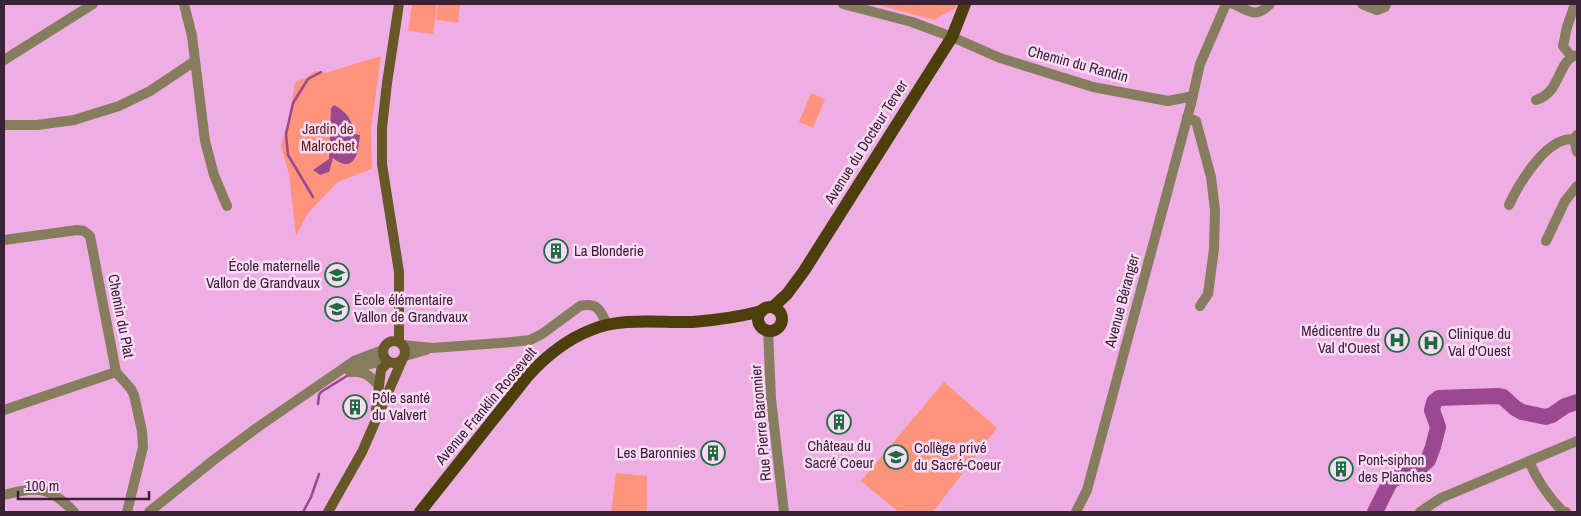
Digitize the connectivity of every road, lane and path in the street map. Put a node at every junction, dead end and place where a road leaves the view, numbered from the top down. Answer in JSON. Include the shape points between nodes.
{"nodes":[{"id":1,"x":93,"y":4,"type":"edge"},
{"id":2,"x":184,"y":4,"type":"edge"},
{"id":3,"x":400,"y":4,"type":"edge"},
{"id":4,"x":843,"y":4,"type":"edge"},
{"id":5,"x":965,"y":4,"type":"edge"},
{"id":6,"x":1226,"y":4,"type":"edge"},
{"id":7,"x":1234,"y":4,"type":"edge"},
{"id":8,"x":1270,"y":4,"type":"edge"},
{"id":9,"x":1362,"y":4,"type":"edge"},
{"id":10,"x":1386,"y":4,"type":"edge"},
{"id":11,"x":1575,"y":4,"type":"edge"},
{"id":12,"x":952,"y":36,"type":"junction"},
{"id":13,"x":1574,"y":56,"type":"edge"},
{"id":14,"x":4,"y":60,"type":"edge"},
{"id":15,"x":195,"y":61,"type":"junction"},
{"id":16,"x":1192,"y":96,"type":"junction"},
{"id":17,"x":1536,"y":100,"type":"dead end"},
{"id":18,"x":1187,"y":117,"type":"junction"},
{"id":19,"x":4,"y":125,"type":"edge"},
{"id":20,"x":1576,"y":137,"type":"edge"},
{"id":21,"x":1577,"y":152,"type":"edge"},
{"id":22,"x":1577,"y":186,"type":"edge"},
{"id":23,"x":1509,"y":205,"type":"dead end"},
{"id":24,"x":227,"y":206,"type":"dead end"},
{"id":25,"x":4,"y":240,"type":"edge"},
{"id":26,"x":1546,"y":241,"type":"dead end"},
{"id":27,"x":1200,"y":306,"type":"dead end"},
{"id":28,"x":772,"y":311,"type":"junction"},
{"id":29,"x":736,"y":317,"type":"junction"},
{"id":30,"x":607,"y":325,"type":"junction"},
{"id":31,"x":764,"y":327,"type":"junction"},
{"id":32,"x":401,"y":348,"type":"junction"},
{"id":33,"x":386,"y":357,"type":"junction"},
{"id":34,"x":116,"y":372,"type":"junction"},
{"id":35,"x":334,"y":375,"type":"junction"},
{"id":36,"x":379,"y":386,"type":"junction"},
{"id":37,"x":4,"y":410,"type":"edge"},
{"id":38,"x":374,"y":422,"type":"junction"},
{"id":39,"x":1577,"y":441,"type":"edge"},
{"id":40,"x":1529,"y":461,"type":"junction"},
{"id":41,"x":4,"y":495,"type":"edge"},
{"id":42,"x":74,"y":512,"type":"edge"},
{"id":43,"x":127,"y":512,"type":"edge"},
{"id":44,"x":149,"y":512,"type":"edge"},
{"id":45,"x":328,"y":512,"type":"edge"},
{"id":46,"x":421,"y":512,"type":"edge"},
{"id":47,"x":784,"y":512,"type":"edge"},
{"id":48,"x":1076,"y":512,"type":"edge"},
{"id":49,"x":1420,"y":512,"type":"edge"},
{"id":50,"x":1566,"y":512,"type":"edge"}],
"edges":[{"from":1,"to":14,"type":"street"},
{"from":2,"to":15,"type":"street"},
{"from":3,"to":32,"type":"main road","via":[[387,83],[382,164],[399,272]]},
{"from":4,"to":12,"type":"street","name":"Chemin du Randin"},
{"from":5,"to":12,"type":"main road","name":"Avenue du Docteur Terver"},
{"from":6,"to":16,"type":"street","via":[[1200,64]]},
{"from":7,"to":8,"type":"street","via":[[1256,13]]},
{"from":9,"to":10,"type":"street","via":[[1377,10]]},
{"from":11,"to":13,"type":"street","via":[[1563,46]]},
{"from":12,"to":16,"type":"street","name":"Chemin du Randin","via":[[1000,58],[1093,87],[1168,101]]},
{"from":12,"to":28,"type":"main road","name":"Avenue du Docteur Terver","via":[[804,271]]},
{"from":13,"to":17,"type":"street","via":[[1564,66],[1552,91]]},
{"from":15,"to":19,"type":"street","via":[[150,91],[119,106],[74,120]]},
{"from":15,"to":24,"type":"street","via":[[205,141]]},
{"from":16,"to":18,"type":"street","name":"Avenue Béranger"},
{"from":18,"to":27,"type":"street","via":[[1196,121],[1211,177],[1215,210],[1208,294]]},
{"from":18,"to":48,"type":"street","name":"Avenue Béranger","via":[[1087,490]]},
{"from":20,"to":21,"type":"street"},
{"from":20,"to":23,"type":"street","via":[[1561,141],[1543,154],[1515,190]]},
{"from":22,"to":26,"type":"street","via":[[1565,201]]},
{"from":25,"to":34,"type":"street","name":"Chemin du Plat","via":[[77,230],[88,234],[92,241]]},
{"from":28,"to":29,"type":"main road","name":"Avenue Franklin Roosevelt"},
{"from":28,"to":31,"type":"main road","name":"Avenue du Docteur Terver","via":[[759,318]]},
{"from":28,"to":31,"type":"main road","via":[[782,319],[780,326],[776,329]]},
{"from":29,"to":30,"type":"main road","name":"Avenue Franklin Roosevelt"},
{"from":29,"to":31,"type":"main road","name":"Avenue Franklin Roosevelt"},
{"from":30,"to":32,"type":"street","via":[[600,310],[587,305],[580,306],[530,340]]},
{"from":30,"to":46,"type":"main road","name":"Avenue Franklin Roosevelt","via":[[591,329],[558,347],[526,377]]},
{"from":31,"to":47,"type":"street","name":"Rue Pierre Baronnier"},
{"from":32,"to":33,"type":"main road","via":[[398,362]]},
{"from":32,"to":33,"type":"main road","via":[[386,344]]},
{"from":32,"to":38,"type":"main road"},
{"from":33,"to":35,"type":"street","via":[[360,358]]},
{"from":33,"to":36,"type":"main road"},
{"from":34,"to":37,"type":"street"},
{"from":34,"to":43,"type":"street","name":"Chemin du Plat","via":[[134,396],[142,431],[143,447]]},
{"from":35,"to":36,"type":"street","via":[[360,371],[372,377]]},
{"from":35,"to":44,"type":"street","via":[[214,459]]},
{"from":36,"to":38,"type":"main road"},
{"from":38,"to":45,"type":"main road","via":[[362,452]]},
{"from":39,"to":40,"type":"street"},
{"from":40,"to":49,"type":"street","via":[[1441,498]]},
{"from":40,"to":50,"type":"street","via":[[1534,475],[1552,500]]},
{"from":41,"to":42,"type":"street","via":[[19,490],[40,490],[58,496]]}]}
